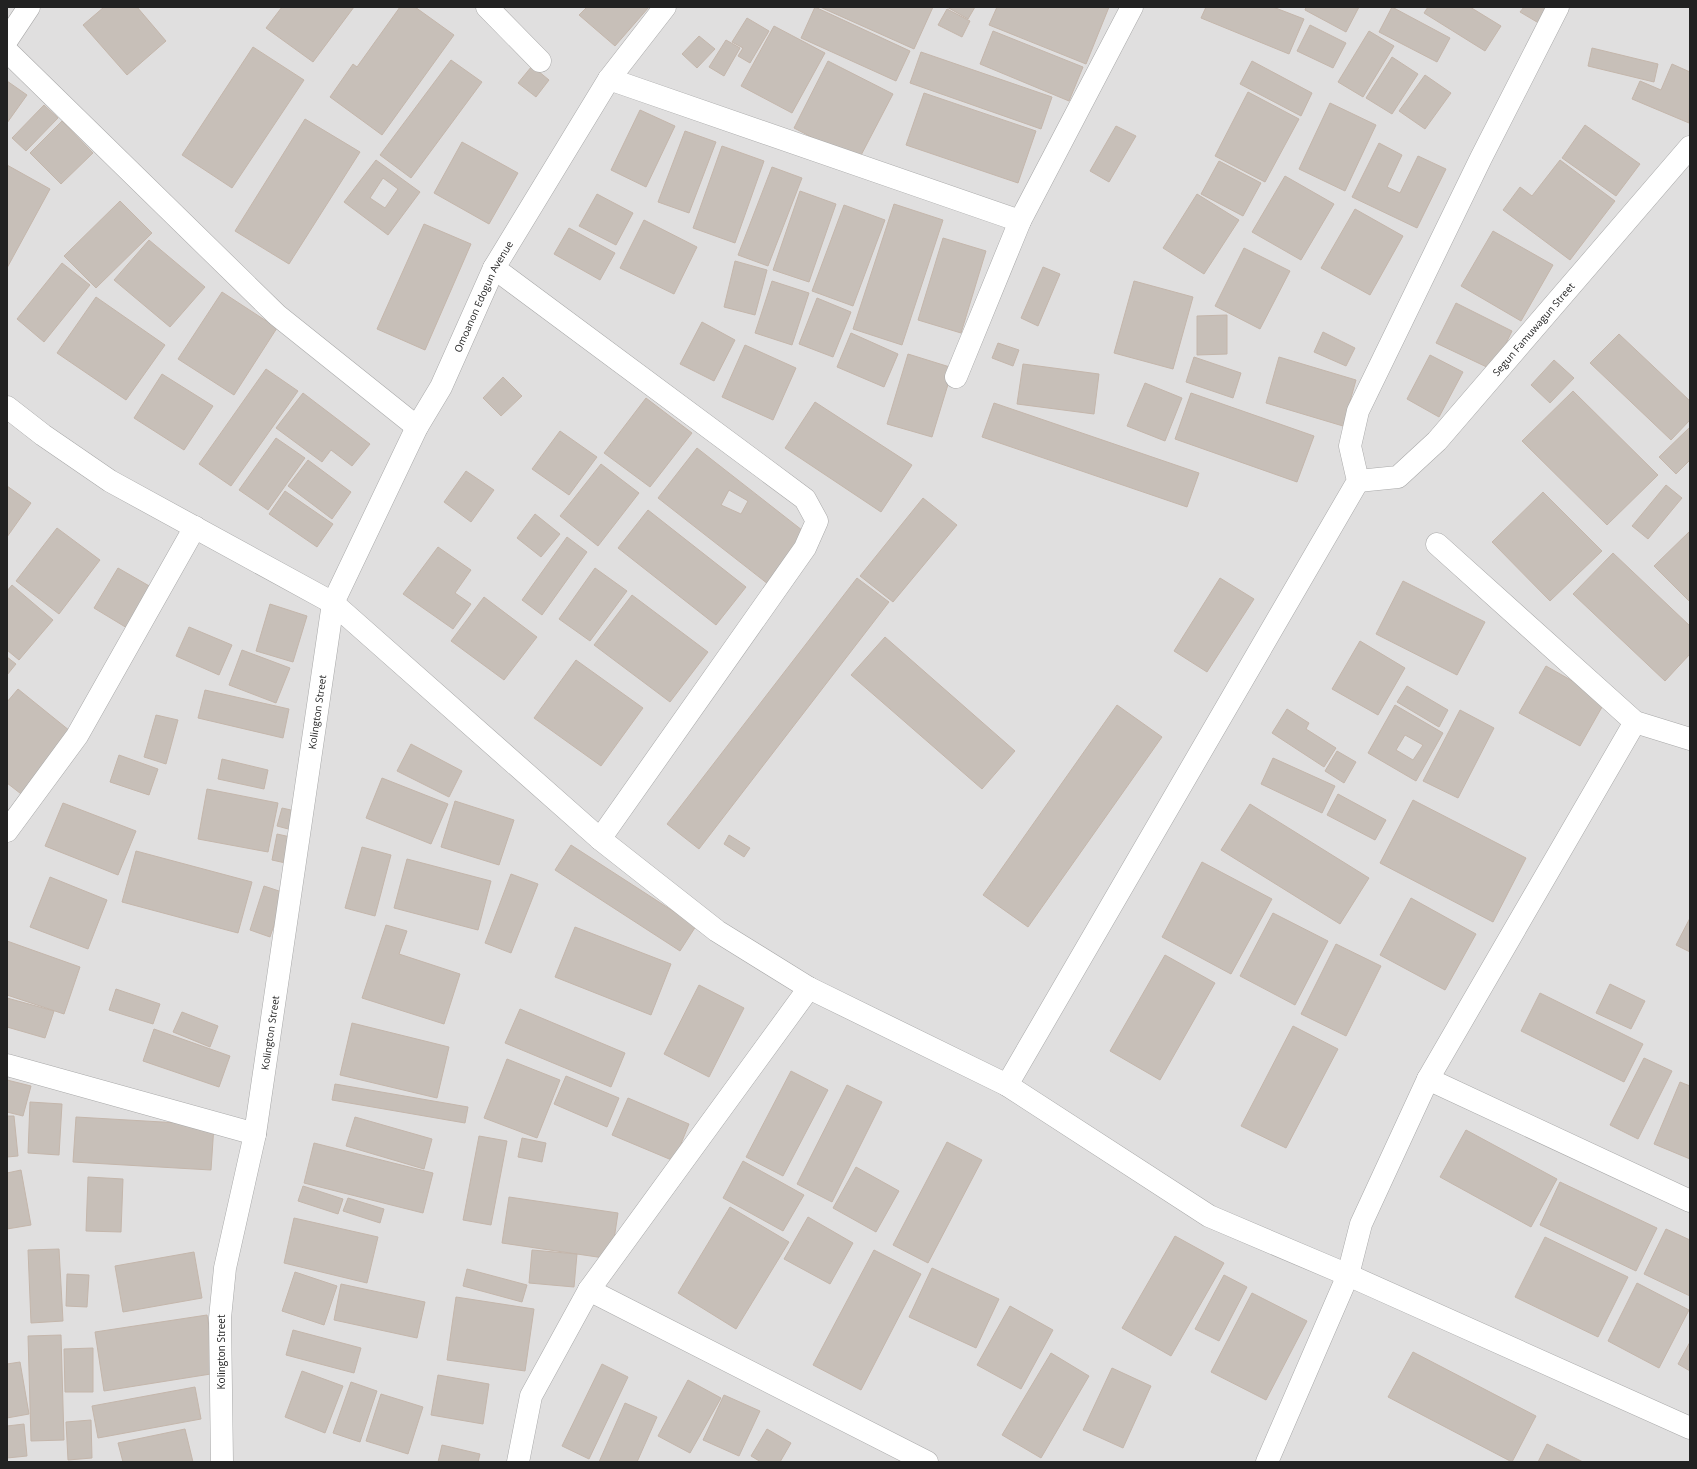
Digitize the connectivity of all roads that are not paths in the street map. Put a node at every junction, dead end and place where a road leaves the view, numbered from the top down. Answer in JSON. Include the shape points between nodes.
{"nodes":[{"id":1,"x":29,"y":7,"type":"edge"},
{"id":2,"x":487,"y":7,"type":"edge"},
{"id":3,"x":664,"y":7,"type":"edge"},
{"id":4,"x":1132,"y":7,"type":"edge"},
{"id":5,"x":1558,"y":7,"type":"edge"},
{"id":6,"x":7,"y":40,"type":"edge"},
{"id":7,"x":7,"y":51,"type":"edge"},
{"id":8,"x":540,"y":61,"type":"dead end"},
{"id":9,"x":609,"y":79,"type":"junction"},
{"id":10,"x":1690,"y":147,"type":"edge"},
{"id":11,"x":1020,"y":221,"type":"junction"},
{"id":12,"x":494,"y":268,"type":"junction"},
{"id":13,"x":956,"y":378,"type":"dead end"},
{"id":14,"x":7,"y":407,"type":"edge"},
{"id":15,"x":417,"y":427,"type":"junction"},
{"id":16,"x":1358,"y":481,"type":"junction"},
{"id":17,"x":195,"y":527,"type":"junction"},
{"id":18,"x":1437,"y":544,"type":"dead end"},
{"id":19,"x":333,"y":603,"type":"junction"},
{"id":20,"x":1636,"y":722,"type":"junction"},
{"id":21,"x":1690,"y":740,"type":"edge"},
{"id":22,"x":7,"y":831,"type":"edge"},
{"id":23,"x":600,"y":840,"type":"junction"},
{"id":24,"x":809,"y":988,"type":"junction"},
{"id":25,"x":7,"y":1065,"type":"edge"},
{"id":26,"x":1428,"y":1079,"type":"junction"},
{"id":27,"x":1007,"y":1085,"type":"junction"},
{"id":28,"x":255,"y":1134,"type":"junction"},
{"id":29,"x":1690,"y":1201,"type":"edge"},
{"id":30,"x":1348,"y":1275,"type":"junction"},
{"id":31,"x":590,"y":1290,"type":"junction"},
{"id":32,"x":1690,"y":1428,"type":"edge"},
{"id":33,"x":222,"y":1462,"type":"edge"},
{"id":34,"x":518,"y":1462,"type":"edge"},
{"id":35,"x":927,"y":1462,"type":"edge"},
{"id":36,"x":1267,"y":1462,"type":"edge"}],
"edges":[{"from":1,"to":6,"type":"street"},
{"from":2,"to":8,"type":"street"},
{"from":3,"to":9,"type":"street","name":"Omoanon Edogun Avenue"},
{"from":4,"to":11,"type":"street"},
{"from":5,"to":16,"type":"street","via":[[1481,158],[1358,411],[1350,446]]},
{"from":7,"to":15,"type":"street","via":[[278,315]]},
{"from":9,"to":11,"type":"street"},
{"from":9,"to":12,"type":"street","name":"Omoanon Edogun Avenue"},
{"from":10,"to":16,"type":"street","name":"Segun Famuwagun Street","via":[[1437,441],[1398,477]]},
{"from":11,"to":13,"type":"street"},
{"from":12,"to":15,"type":"street","name":"Omoanon Edogun Avenue","via":[[441,387]]},
{"from":12,"to":23,"type":"street","via":[[805,499],[817,521],[805,548]]},
{"from":14,"to":17,"type":"street","via":[[110,481]]},
{"from":15,"to":19,"type":"street","name":"Omoanon Edogun Avenue"},
{"from":16,"to":27,"type":"street"},
{"from":17,"to":19,"type":"street"},
{"from":17,"to":22,"type":"street","via":[[77,736]]},
{"from":18,"to":20,"type":"street"},
{"from":19,"to":23,"type":"street"},
{"from":19,"to":28,"type":"street","name":"Kolington Street"},
{"from":20,"to":21,"type":"street"},
{"from":20,"to":26,"type":"street"},
{"from":23,"to":24,"type":"street","via":[[717,931]]},
{"from":24,"to":27,"type":"street"},
{"from":24,"to":31,"type":"street"},
{"from":25,"to":28,"type":"street"},
{"from":26,"to":29,"type":"street"},
{"from":26,"to":30,"type":"street","via":[[1361,1224]]},
{"from":27,"to":30,"type":"street","via":[[1209,1216]]},
{"from":28,"to":33,"type":"street","name":"Kolington Street","via":[[225,1268],[220,1318]]},
{"from":30,"to":32,"type":"street"},
{"from":30,"to":36,"type":"street"},
{"from":31,"to":34,"type":"street","via":[[531,1396]]},
{"from":31,"to":35,"type":"street"}]}
